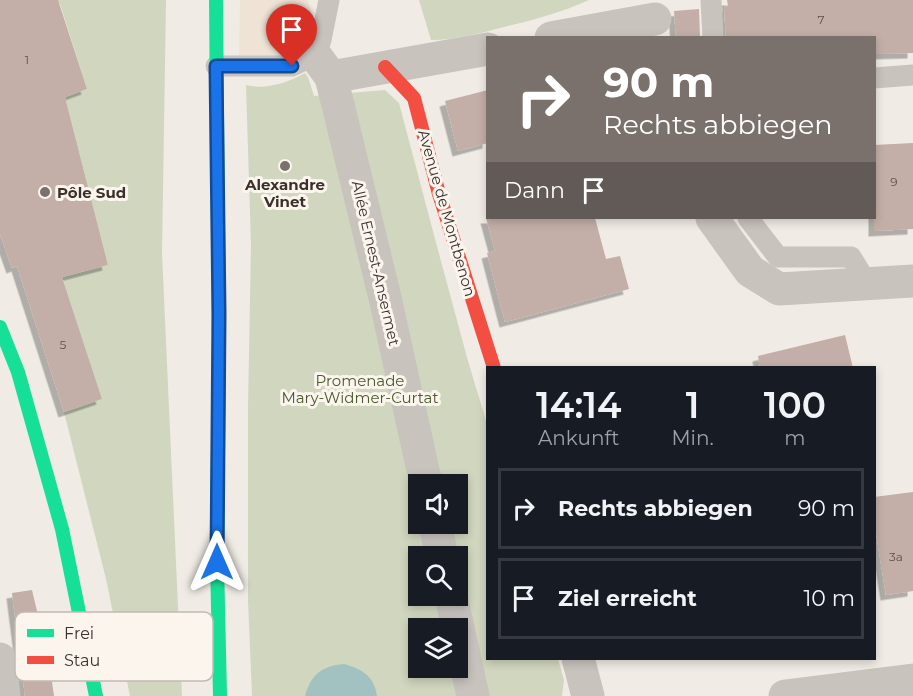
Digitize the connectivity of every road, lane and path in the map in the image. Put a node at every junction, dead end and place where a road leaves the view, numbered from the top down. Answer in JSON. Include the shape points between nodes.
{"nodes":[{"id":1,"x":216,"y":0,"type":"edge"},
{"id":2,"x":329,"y":0,"type":"edge"},
{"id":3,"x":711,"y":0,"type":"edge"},
{"id":4,"x":656,"y":19,"type":"edge"},
{"id":5,"x":562,"y":36,"type":"edge"},
{"id":6,"x":712,"y":36,"type":"edge"},
{"id":7,"x":486,"y":49,"type":"edge"},
{"id":8,"x":216,"y":66,"type":"junction"},
{"id":9,"x":323,"y":66,"type":"junction"},
{"id":10,"x":386,"y":67,"type":"junction"},
{"id":11,"x":913,"y":75,"type":"edge"},
{"id":12,"x":876,"y":78,"type":"edge"},
{"id":13,"x":713,"y":219,"type":"edge"},
{"id":14,"x":749,"y":219,"type":"edge"},
{"id":15,"x":913,"y":281,"type":"edge"},
{"id":16,"x":867,"y":283,"type":"junction"},
{"id":17,"x":0,"y":327,"type":"edge"},
{"id":18,"x":493,"y":366,"type":"edge"},
{"id":19,"x":424,"y":474,"type":"edge"},
{"id":20,"x":453,"y":606,"type":"edge"},
{"id":21,"x":79,"y":612,"type":"edge"},
{"id":22,"x":0,"y":659,"type":"edge"},
{"id":23,"x":579,"y":660,"type":"edge"},
{"id":24,"x":913,"y":680,"type":"edge"},
{"id":25,"x":93,"y":681,"type":"edge"},
{"id":26,"x":4,"y":696,"type":"edge"},
{"id":27,"x":96,"y":696,"type":"edge"},
{"id":28,"x":220,"y":696,"type":"edge"},
{"id":29,"x":473,"y":696,"type":"edge"},
{"id":30,"x":588,"y":696,"type":"edge"},
{"id":31,"x":785,"y":696,"type":"edge"}],
"edges":[{"from":1,"to":8,"type":"street"},
{"from":2,"to":9,"type":"lane","via":[[321,40]]},
{"from":3,"to":6,"type":"lane"},
{"from":4,"to":5,"type":"street"},
{"from":7,"to":10,"type":"street"},
{"from":8,"to":9,"type":"lane"},
{"from":8,"to":28,"type":"street"},
{"from":9,"to":10,"type":"street"},
{"from":9,"to":19,"type":"street","name":"Allée Ernest-Ansermet","via":[[386,302]]},
{"from":10,"to":18,"type":"street","name":"Avenue de Montbenon","via":[[414,98],[439,194]]},
{"from":11,"to":12,"type":"lane"},
{"from":13,"to":16,"type":"street","via":[[750,271],[779,290]]},
{"from":14,"to":16,"type":"lane","via":[[778,257],[851,257]]},
{"from":15,"to":16,"type":"street"},
{"from":17,"to":21,"type":"street","via":[[18,372],[62,529]]},
{"from":20,"to":29,"type":"street"},
{"from":22,"to":26,"type":"street"},
{"from":23,"to":30,"type":"street"},
{"from":24,"to":31,"type":"street"},
{"from":25,"to":27,"type":"street"}]}
